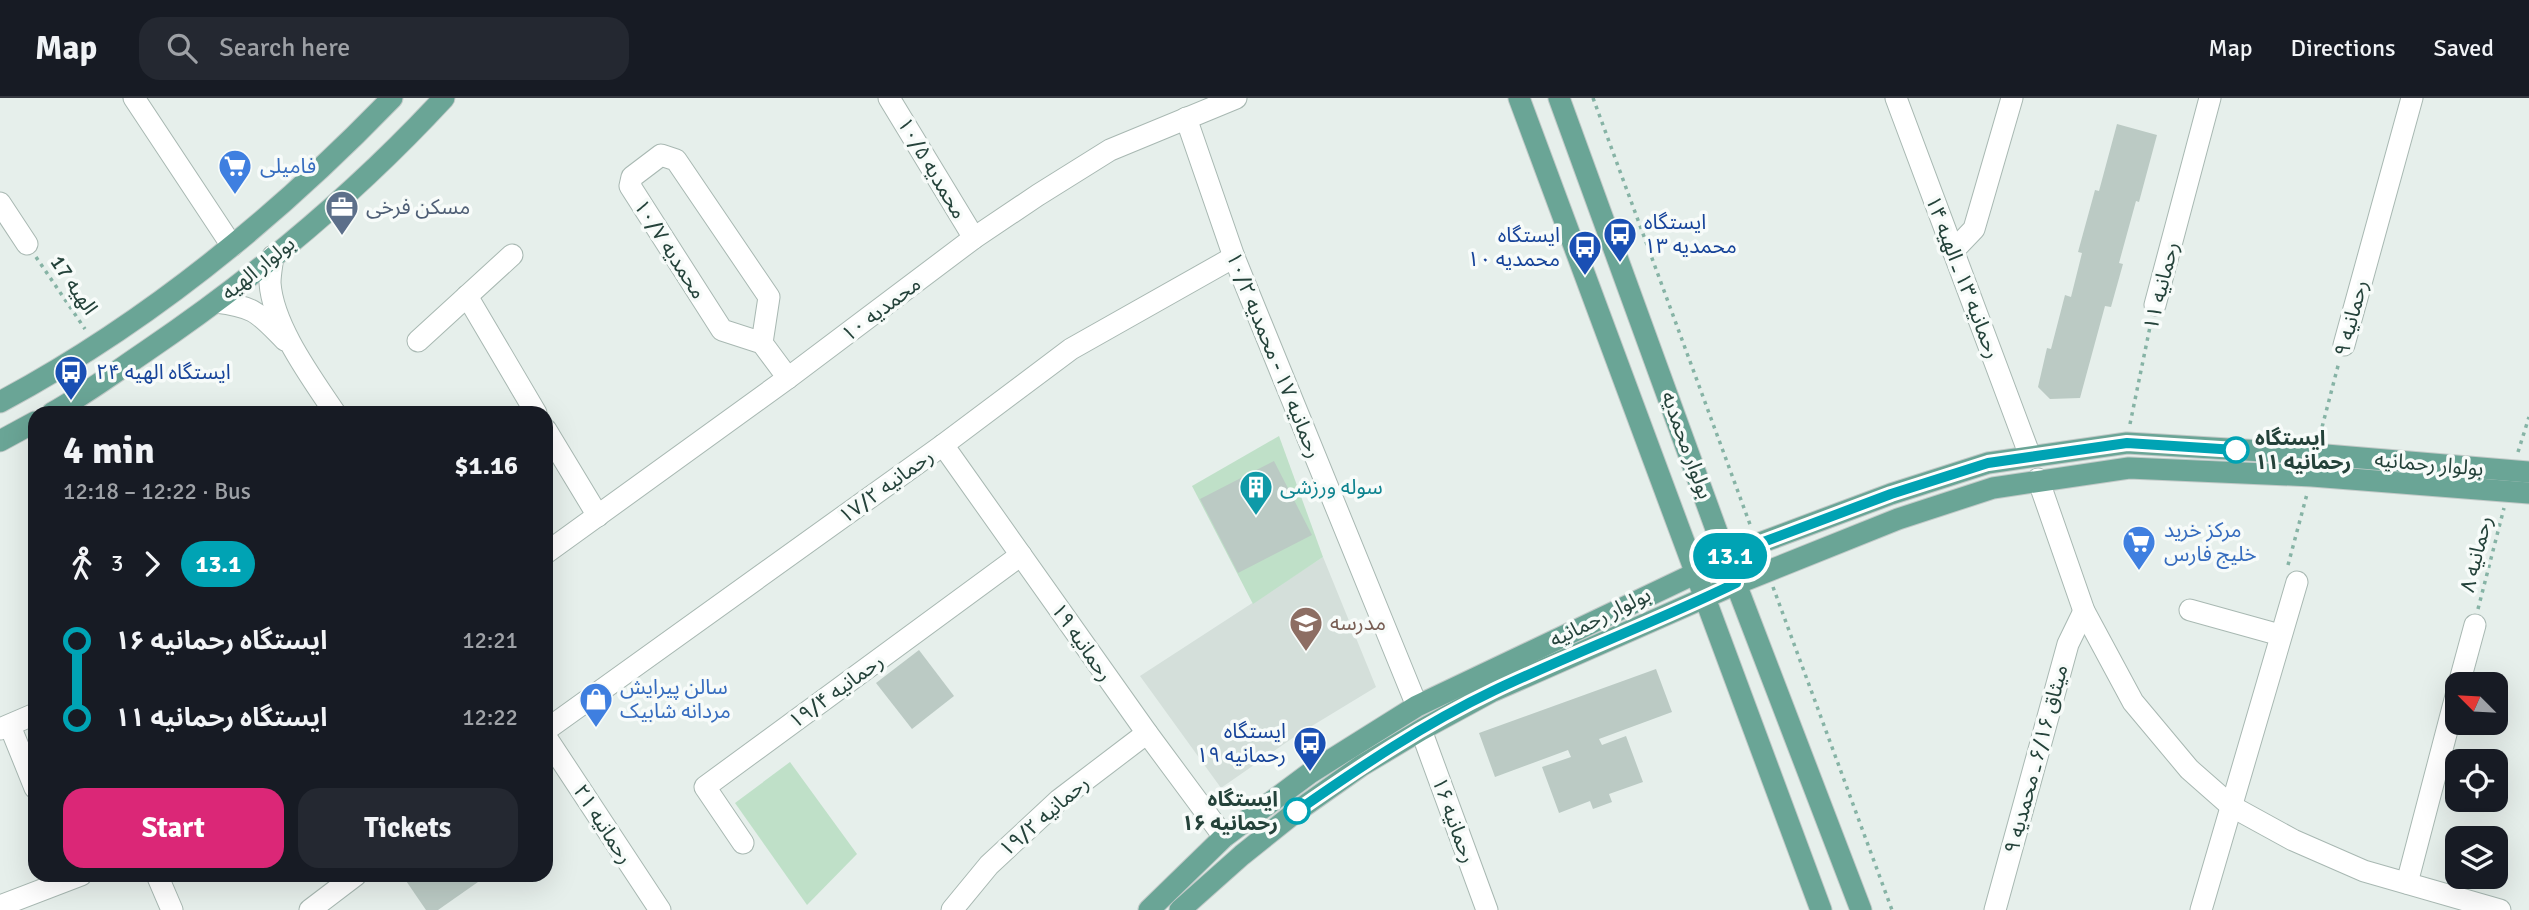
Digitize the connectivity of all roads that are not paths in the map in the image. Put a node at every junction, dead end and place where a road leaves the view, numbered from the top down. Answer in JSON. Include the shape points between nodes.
{"nodes":[{"id":1,"x":134,"y":98,"type":"edge"},
{"id":2,"x":392,"y":98,"type":"edge"},
{"id":3,"x":444,"y":98,"type":"edge"},
{"id":4,"x":889,"y":98,"type":"edge"},
{"id":5,"x":1236,"y":98,"type":"edge"},
{"id":6,"x":1519,"y":98,"type":"edge"},
{"id":7,"x":1559,"y":98,"type":"edge"},
{"id":8,"x":1896,"y":98,"type":"edge"},
{"id":9,"x":2012,"y":98,"type":"edge"},
{"id":10,"x":2210,"y":98,"type":"edge"},
{"id":11,"x":2412,"y":98,"type":"edge"},
{"id":12,"x":1186,"y":118,"type":"junction"},
{"id":13,"x":0,"y":203,"type":"edge"},
{"id":14,"x":974,"y":239,"type":"junction"},
{"id":15,"x":27,"y":244,"type":"road end"},
{"id":16,"x":232,"y":246,"type":"junction"},
{"id":17,"x":1953,"y":251,"type":"junction"},
{"id":18,"x":512,"y":255,"type":"dead end"},
{"id":19,"x":273,"y":256,"type":"junction"},
{"id":20,"x":1234,"y":257,"type":"junction"},
{"id":21,"x":467,"y":296,"type":"junction"},
{"id":22,"x":216,"y":302,"type":"junction"},
{"id":23,"x":2155,"y":305,"type":"road end"},
{"id":24,"x":418,"y":341,"type":"dead end"},
{"id":25,"x":762,"y":343,"type":"junction"},
{"id":26,"x":2344,"y":345,"type":"road end"},
{"id":27,"x":293,"y":349,"type":"junction"},
{"id":28,"x":788,"y":378,"type":"junction"},
{"id":29,"x":0,"y":402,"type":"edge"},
{"id":30,"x":64,"y":406,"type":"edge"},
{"id":31,"x":330,"y":406,"type":"edge"},
{"id":32,"x":532,"y":406,"type":"edge"},
{"id":33,"x":28,"y":426,"type":"edge"},
{"id":34,"x":0,"y":441,"type":"edge"},
{"id":35,"x":553,"y":442,"type":"edge"},
{"id":36,"x":943,"y":445,"type":"junction"},
{"id":37,"x":2030,"y":456,"type":"junction"},
{"id":38,"x":2038,"y":479,"type":"junction"},
{"id":39,"x":2520,"y":482,"type":"edge"},
{"id":40,"x":598,"y":516,"type":"junction"},
{"id":41,"x":553,"y":548,"type":"edge"},
{"id":42,"x":1021,"y":555,"type":"junction"},
{"id":43,"x":1728,"y":557,"type":"junction"},
{"id":44,"x":1695,"y":572,"type":"junction"},
{"id":45,"x":2297,"y":582,"type":"road end"},
{"id":46,"x":1736,"y":583,"type":"junction"},
{"id":47,"x":1704,"y":599,"type":"junction"},
{"id":48,"x":2190,"y":610,"type":"dead end"},
{"id":49,"x":2084,"y":611,"type":"junction"},
{"id":50,"x":2474,"y":625,"type":"road end"},
{"id":51,"x":2280,"y":635,"type":"junction"},
{"id":52,"x":2462,"y":672,"type":"edge"},
{"id":53,"x":1417,"y":706,"type":"junction"},
{"id":54,"x":28,"y":717,"type":"edge"},
{"id":55,"x":553,"y":725,"type":"edge"},
{"id":56,"x":5,"y":727,"type":"edge"},
{"id":57,"x":1421,"y":730,"type":"junction"},
{"id":58,"x":1147,"y":733,"type":"junction"},
{"id":59,"x":2446,"y":735,"type":"edge"},
{"id":60,"x":553,"y":748,"type":"edge"},
{"id":61,"x":28,"y":774,"type":"edge"},
{"id":62,"x":2231,"y":806,"type":"junction"},
{"id":63,"x":1224,"y":837,"type":"junction"},
{"id":64,"x":743,"y":843,"type":"dead end"},
{"id":65,"x":63,"y":882,"type":"edge"},
{"id":66,"x":160,"y":882,"type":"edge"},
{"id":67,"x":347,"y":882,"type":"edge"},
{"id":68,"x":2407,"y":883,"type":"junction"},
{"id":69,"x":0,"y":906,"type":"edge"},
{"id":70,"x":172,"y":910,"type":"edge"},
{"id":71,"x":310,"y":910,"type":"edge"},
{"id":72,"x":660,"y":910,"type":"edge"},
{"id":73,"x":952,"y":910,"type":"edge"},
{"id":74,"x":1149,"y":910,"type":"edge"},
{"id":75,"x":1180,"y":910,"type":"edge"},
{"id":76,"x":1487,"y":910,"type":"edge"},
{"id":77,"x":1821,"y":910,"type":"edge"},
{"id":78,"x":1861,"y":910,"type":"edge"},
{"id":79,"x":1995,"y":910,"type":"edge"},
{"id":80,"x":2201,"y":910,"type":"edge"},
{"id":81,"x":2500,"y":910,"type":"edge"}],
"edges":[{"from":1,"to":16,"type":"street"},
{"from":2,"to":16,"type":"main road","name":"بولوار الهیه"},
{"from":3,"to":19,"type":"main road","name":"بولوار الهیه","via":[[397,149]]},
{"from":4,"to":14,"type":"street","name":"محمدیه ۱۰/۵"},
{"from":5,"to":12,"type":"street","name":"محمدیه ۱۰"},
{"from":6,"to":44,"type":"main road","name":"بولوار محمدیه"},
{"from":7,"to":43,"type":"main road","name":"بولوار محمدیه"},
{"from":8,"to":17,"type":"street","name":"رحمانیه ۱۳ ـ الهیه ۱۴"},
{"from":9,"to":17,"type":"street","via":[[1974,229]]},
{"from":10,"to":23,"type":"street","name":"رحمانیه ۱۱"},
{"from":11,"to":26,"type":"street","name":"رحمانیه ۹"},
{"from":12,"to":14,"type":"street","name":"محمدیه ۱۰","via":[[1110,150]]},
{"from":12,"to":20,"type":"street","name":"رحمانیه ۱۷ - محمدیه ۱۰/۲"},
{"from":13,"to":15,"type":"street"},
{"from":14,"to":28,"type":"street","name":"محمدیه ۱۰"},
{"from":16,"to":29,"type":"main road","name":"بولوار الهیه","via":[[153,306]]},
{"from":17,"to":37,"type":"street","name":"رحمانیه ۱۳ ـ الهیه ۱۴"},
{"from":18,"to":21,"type":"street"},
{"from":19,"to":22,"type":"main road","name":"بولوار الهیه"},
{"from":19,"to":27,"type":"street","via":[[273,300]]},
{"from":20,"to":36,"type":"street","name":"رحمانیه ۱۷/۲","via":[[1071,349]]},
{"from":20,"to":53,"type":"street","name":"رحمانیه ۱۷ - محمدیه ۱۰/۲"},
{"from":21,"to":24,"type":"street"},
{"from":21,"to":32,"type":"street"},
{"from":22,"to":27,"type":"street","via":[[256,311]]},
{"from":22,"to":30,"type":"main road","name":"بولوار الهیه"},
{"from":25,"to":25,"type":"street","name":"محمدیه ۱۰/۷","via":[[769,297],[676,159],[661,155],[632,177],[630,186],[722,330]]},
{"from":25,"to":28,"type":"street"},
{"from":27,"to":31,"type":"street"},
{"from":28,"to":40,"type":"street","name":"محمدیه ۱۰"},
{"from":33,"to":34,"type":"main road"},
{"from":35,"to":40,"type":"street"},
{"from":36,"to":42,"type":"street","name":"رحمانیه ۱۹"},
{"from":36,"to":55,"type":"street","name":"رحمانیه ۱۷/۲"},
{"from":37,"to":39,"type":"main road","name":"بولوار رحمانیه","via":[[2127,443],[2314,454]]},
{"from":37,"to":43,"type":"main road","name":"بولوار رحمانیه","via":[[1988,463],[1891,494]]},
{"from":38,"to":39,"type":"main road","name":"بولوار رحمانیه","via":[[2129,468]]},
{"from":38,"to":46,"type":"main road","name":"بولوار رحمانیه","via":[[1993,488],[1898,519]]},
{"from":38,"to":49,"type":"street"},
{"from":40,"to":41,"type":"street","name":"محمدیه ۱۰"},
{"from":42,"to":58,"type":"street","name":"رحمانیه ۱۹"},
{"from":42,"to":64,"type":"street","name":"رحمانیه ۱۹/۴","via":[[705,787]]},
{"from":43,"to":44,"type":"main road","name":"بولوار رحمانیه"},
{"from":43,"to":46,"type":"main road","name":"بولوار محمدیه"},
{"from":44,"to":47,"type":"main road","name":"بولوار محمدیه"},
{"from":44,"to":53,"type":"main road","name":"بولوار رحمانیه"},
{"from":45,"to":51,"type":"street"},
{"from":46,"to":47,"type":"main road","name":"بولوار رحمانیه"},
{"from":46,"to":78,"type":"main road","name":"بولوار محمدیه"},
{"from":47,"to":57,"type":"main road","name":"بولوار رحمانیه","via":[[1491,692]]},
{"from":47,"to":77,"type":"main road","name":"بولوار محمدیه"},
{"from":48,"to":51,"type":"street"},
{"from":49,"to":62,"type":"street","via":[[2133,702],[2189,769]]},
{"from":49,"to":79,"type":"street","name":"میثاق ۶/۱۶ ـ محمدیه ۹","via":[[2067,644]]},
{"from":50,"to":52,"type":"street"},
{"from":51,"to":62,"type":"street"},
{"from":53,"to":63,"type":"main road","name":"بولوار رحمانیه","via":[[1310,773]]},
{"from":54,"to":56,"type":"street"},
{"from":56,"to":61,"type":"street"},
{"from":57,"to":75,"type":"main road","name":"بولوار رحمانیه","via":[[1297,811]]},
{"from":57,"to":76,"type":"street","name":"رحمانیه ۱۶"},
{"from":58,"to":63,"type":"street","name":"رحمانیه ۱۹"},
{"from":58,"to":73,"type":"street","name":"رحمانیه ۱۹/۲","via":[[1059,800],[989,865]]},
{"from":59,"to":68,"type":"street"},
{"from":60,"to":72,"type":"street","name":"رحمانیه ۲۱"},
{"from":62,"to":68,"type":"street","via":[[2364,871]]},
{"from":62,"to":80,"type":"street"},
{"from":63,"to":74,"type":"main road","name":"بولوار رحمانیه"},
{"from":65,"to":69,"type":"street"},
{"from":66,"to":70,"type":"street"},
{"from":67,"to":71,"type":"street"},
{"from":68,"to":81,"type":"street"}]}
